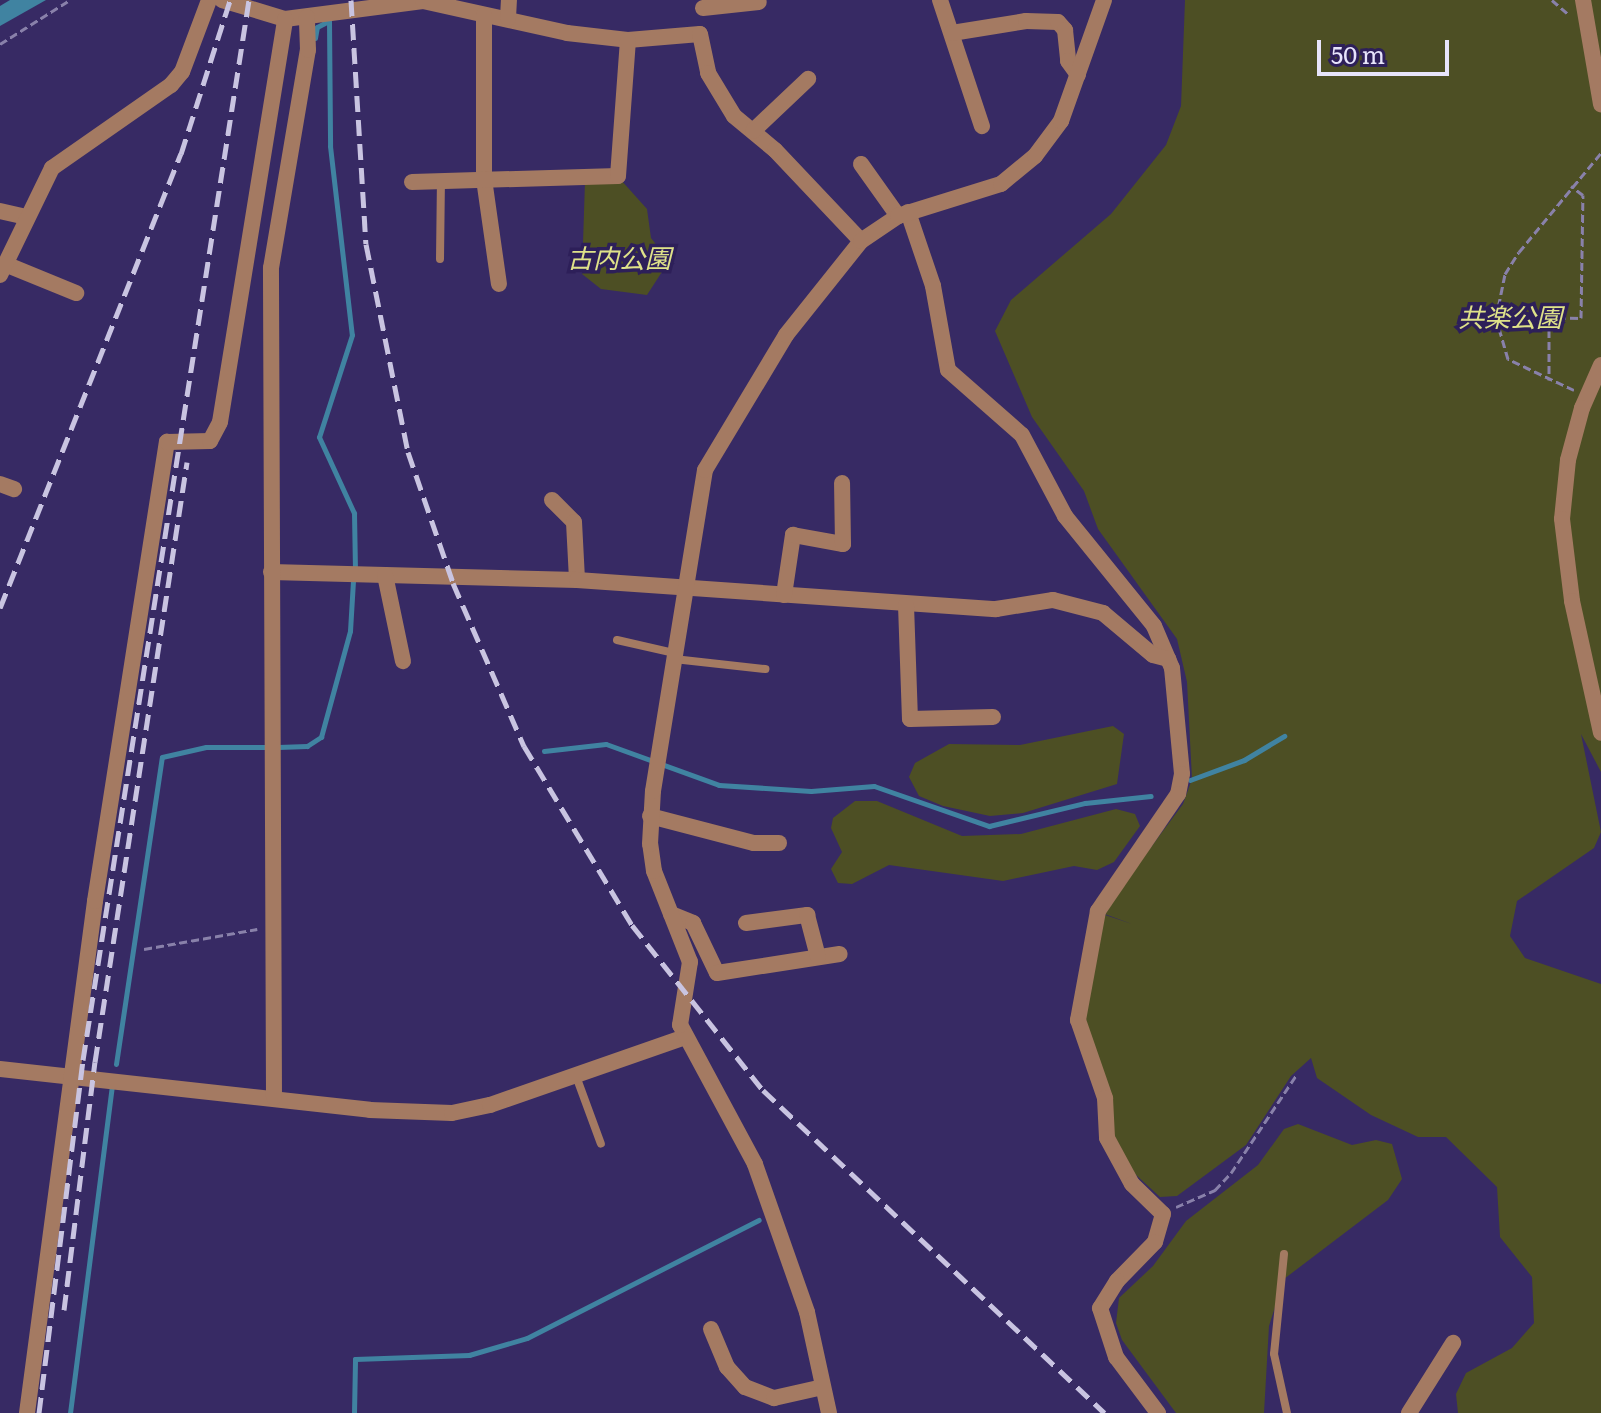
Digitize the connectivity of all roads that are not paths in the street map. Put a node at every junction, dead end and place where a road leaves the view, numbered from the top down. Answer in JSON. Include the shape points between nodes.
{"nodes":[{"id":1,"x":209,"y":0,"type":"edge"},
{"id":2,"x":222,"y":0,"type":"edge"},
{"id":3,"x":509,"y":0,"type":"edge"},
{"id":4,"x":940,"y":0,"type":"edge"},
{"id":5,"x":1104,"y":0,"type":"edge"},
{"id":6,"x":1583,"y":0,"type":"edge"},
{"id":7,"x":423,"y":1,"type":"edge"},
{"id":8,"x":759,"y":2,"type":"edge"},
{"id":9,"x":703,"y":4,"type":"edge"},
{"id":10,"x":484,"y":15,"type":"junction"},
{"id":11,"x":307,"y":17,"type":"junction"},
{"id":12,"x":508,"y":18,"type":"junction"},
{"id":13,"x":285,"y":19,"type":"junction"},
{"id":14,"x":952,"y":33,"type":"junction"},
{"id":15,"x":700,"y":34,"type":"junction"},
{"id":16,"x":628,"y":40,"type":"junction"},
{"id":17,"x":1078,"y":75,"type":"junction"},
{"id":18,"x":808,"y":79,"type":"dead end"},
{"id":19,"x":1601,"y":104,"type":"edge"},
{"id":20,"x":982,"y":126,"type":"dead end"},
{"id":21,"x":753,"y":131,"type":"junction"},
{"id":22,"x":861,"y":164,"type":"dead end"},
{"id":23,"x":484,"y":179,"type":"junction"},
{"id":24,"x":441,"y":181,"type":"junction"},
{"id":25,"x":412,"y":182,"type":"dead end"},
{"id":26,"x":0,"y":211,"type":"edge"},
{"id":27,"x":903,"y":214,"type":"junction"},
{"id":28,"x":26,"y":217,"type":"junction"},
{"id":29,"x":861,"y":241,"type":"junction"},
{"id":30,"x":440,"y":259,"type":"dead end"},
{"id":31,"x":2,"y":270,"type":"edge"},
{"id":32,"x":499,"y":284,"type":"dead end"},
{"id":33,"x":76,"y":293,"type":"dead end"},
{"id":34,"x":1601,"y":365,"type":"edge"},
{"id":35,"x":842,"y":483,"type":"dead end"},
{"id":36,"x":552,"y":500,"type":"dead end"},
{"id":37,"x":271,"y":572,"type":"junction"},
{"id":38,"x":385,"y":575,"type":"junction"},
{"id":39,"x":577,"y":580,"type":"junction"},
{"id":40,"x":685,"y":590,"type":"junction"},
{"id":41,"x":784,"y":595,"type":"junction"},
{"id":42,"x":906,"y":605,"type":"junction"},
{"id":43,"x":617,"y":640,"type":"dead end"},
{"id":44,"x":674,"y":656,"type":"junction"},
{"id":45,"x":1168,"y":659,"type":"junction"},
{"id":46,"x":403,"y":661,"type":"dead end"},
{"id":47,"x":765,"y":669,"type":"dead end"},
{"id":48,"x":993,"y":717,"type":"dead end"},
{"id":49,"x":1601,"y":733,"type":"edge"},
{"id":50,"x":650,"y":816,"type":"junction"},
{"id":51,"x":779,"y":843,"type":"dead end"},
{"id":52,"x":671,"y":914,"type":"junction"},
{"id":53,"x":746,"y":923,"type":"dead end"},
{"id":54,"x":840,"y":954,"type":"dead end"},
{"id":55,"x":818,"y":957,"type":"junction"},
{"id":56,"x":685,"y":1037,"type":"junction"},
{"id":57,"x":0,"y":1069,"type":"edge"},
{"id":58,"x":71,"y":1075,"type":"junction"},
{"id":59,"x":576,"y":1076,"type":"junction"},
{"id":60,"x":274,"y":1097,"type":"junction"},
{"id":61,"x":601,"y":1144,"type":"dead end"},
{"id":62,"x":1284,"y":1254,"type":"dead end"},
{"id":63,"x":711,"y":1329,"type":"dead end"},
{"id":64,"x":1453,"y":1343,"type":"dead end"},
{"id":65,"x":823,"y":1387,"type":"junction"},
{"id":66,"x":27,"y":1413,"type":"edge"},
{"id":67,"x":829,"y":1413,"type":"edge"},
{"id":68,"x":1158,"y":1413,"type":"edge"},
{"id":69,"x":1287,"y":1413,"type":"edge"},
{"id":70,"x":1409,"y":1413,"type":"edge"}],
"edges":[{"from":1,"to":28,"type":"street","via":[[182,72],[171,85],[63,156]]},
{"from":2,"to":13,"type":"street"},
{"from":3,"to":12,"type":"street"},
{"from":4,"to":14,"type":"street"},
{"from":5,"to":17,"type":"street"},
{"from":6,"to":19,"type":"street"},
{"from":7,"to":10,"type":"street"},
{"from":7,"to":11,"type":"street"},
{"from":8,"to":9,"type":"street"},
{"from":9,"to":15,"type":"street"},
{"from":10,"to":12,"type":"street"},
{"from":10,"to":23,"type":"street"},
{"from":11,"to":13,"type":"street"},
{"from":11,"to":37,"type":"street","via":[[308,50],[271,268]]},
{"from":12,"to":16,"type":"street","via":[[567,33]]},
{"from":13,"to":58,"type":"street","via":[[220,422],[210,441],[167,442]]},
{"from":14,"to":17,"type":"street","via":[[1026,21],[1058,22],[1065,30],[1068,61]]},
{"from":14,"to":20,"type":"street"},
{"from":15,"to":16,"type":"street"},
{"from":15,"to":21,"type":"street","via":[[718,94]]},
{"from":16,"to":23,"type":"street","via":[[618,176]]},
{"from":17,"to":27,"type":"street","via":[[1061,121],[1019,172],[975,196]]},
{"from":18,"to":21,"type":"street"},
{"from":21,"to":29,"type":"street"},
{"from":22,"to":27,"type":"street"},
{"from":23,"to":24,"type":"street"},
{"from":23,"to":32,"type":"street"},
{"from":24,"to":25,"type":"street"},
{"from":24,"to":30,"type":"lane"},
{"from":26,"to":28,"type":"street"},
{"from":27,"to":29,"type":"street"},
{"from":27,"to":45,"type":"street","via":[[933,286],[948,370],[1022,435],[1065,516],[1147,615]]},
{"from":28,"to":31,"type":"street"},
{"from":29,"to":40,"type":"street","via":[[786,335],[716,447],[705,470]]},
{"from":31,"to":33,"type":"street"},
{"from":34,"to":49,"type":"street","via":[[1568,460],[1562,519],[1570,589]]},
{"from":35,"to":41,"type":"street","via":[[843,544],[793,535]]},
{"from":36,"to":39,"type":"street","via":[[574,522]]},
{"from":37,"to":38,"type":"street"},
{"from":37,"to":60,"type":"street"},
{"from":38,"to":39,"type":"street"},
{"from":38,"to":46,"type":"street"},
{"from":39,"to":40,"type":"street"},
{"from":40,"to":41,"type":"street"},
{"from":40,"to":44,"type":"street"},
{"from":41,"to":42,"type":"street"},
{"from":42,"to":45,"type":"street","via":[[996,609],[1067,602],[1103,613],[1153,655]]},
{"from":42,"to":48,"type":"street","via":[[910,719]]},
{"from":43,"to":44,"type":"lane"},
{"from":44,"to":47,"type":"lane"},
{"from":44,"to":50,"type":"street"},
{"from":45,"to":68,"type":"street","via":[[1180,742],[1178,794],[1098,911],[1078,1020],[1105,1098],[1107,1138],[1132,1184],[1163,1214],[1155,1242],[1117,1281],[1100,1308],[1116,1357]]},
{"from":50,"to":51,"type":"street","via":[[754,843]]},
{"from":50,"to":52,"type":"street","via":[[654,871]]},
{"from":52,"to":55,"type":"street","via":[[693,923],[717,973]]},
{"from":52,"to":56,"type":"street","via":[[690,962],[680,1013]]},
{"from":53,"to":55,"type":"street","via":[[807,915]]},
{"from":54,"to":55,"type":"street"},
{"from":56,"to":59,"type":"street"},
{"from":56,"to":65,"type":"street","via":[[755,1164],[807,1312]]},
{"from":57,"to":58,"type":"street"},
{"from":58,"to":60,"type":"street"},
{"from":58,"to":66,"type":"street"},
{"from":59,"to":60,"type":"street","via":[[452,1113],[370,1110]]},
{"from":59,"to":61,"type":"lane"},
{"from":62,"to":69,"type":"lane","via":[[1274,1354]]},
{"from":63,"to":65,"type":"street","via":[[727,1367],[745,1387],[774,1398]]},
{"from":64,"to":70,"type":"street"},
{"from":65,"to":67,"type":"street"}]}
